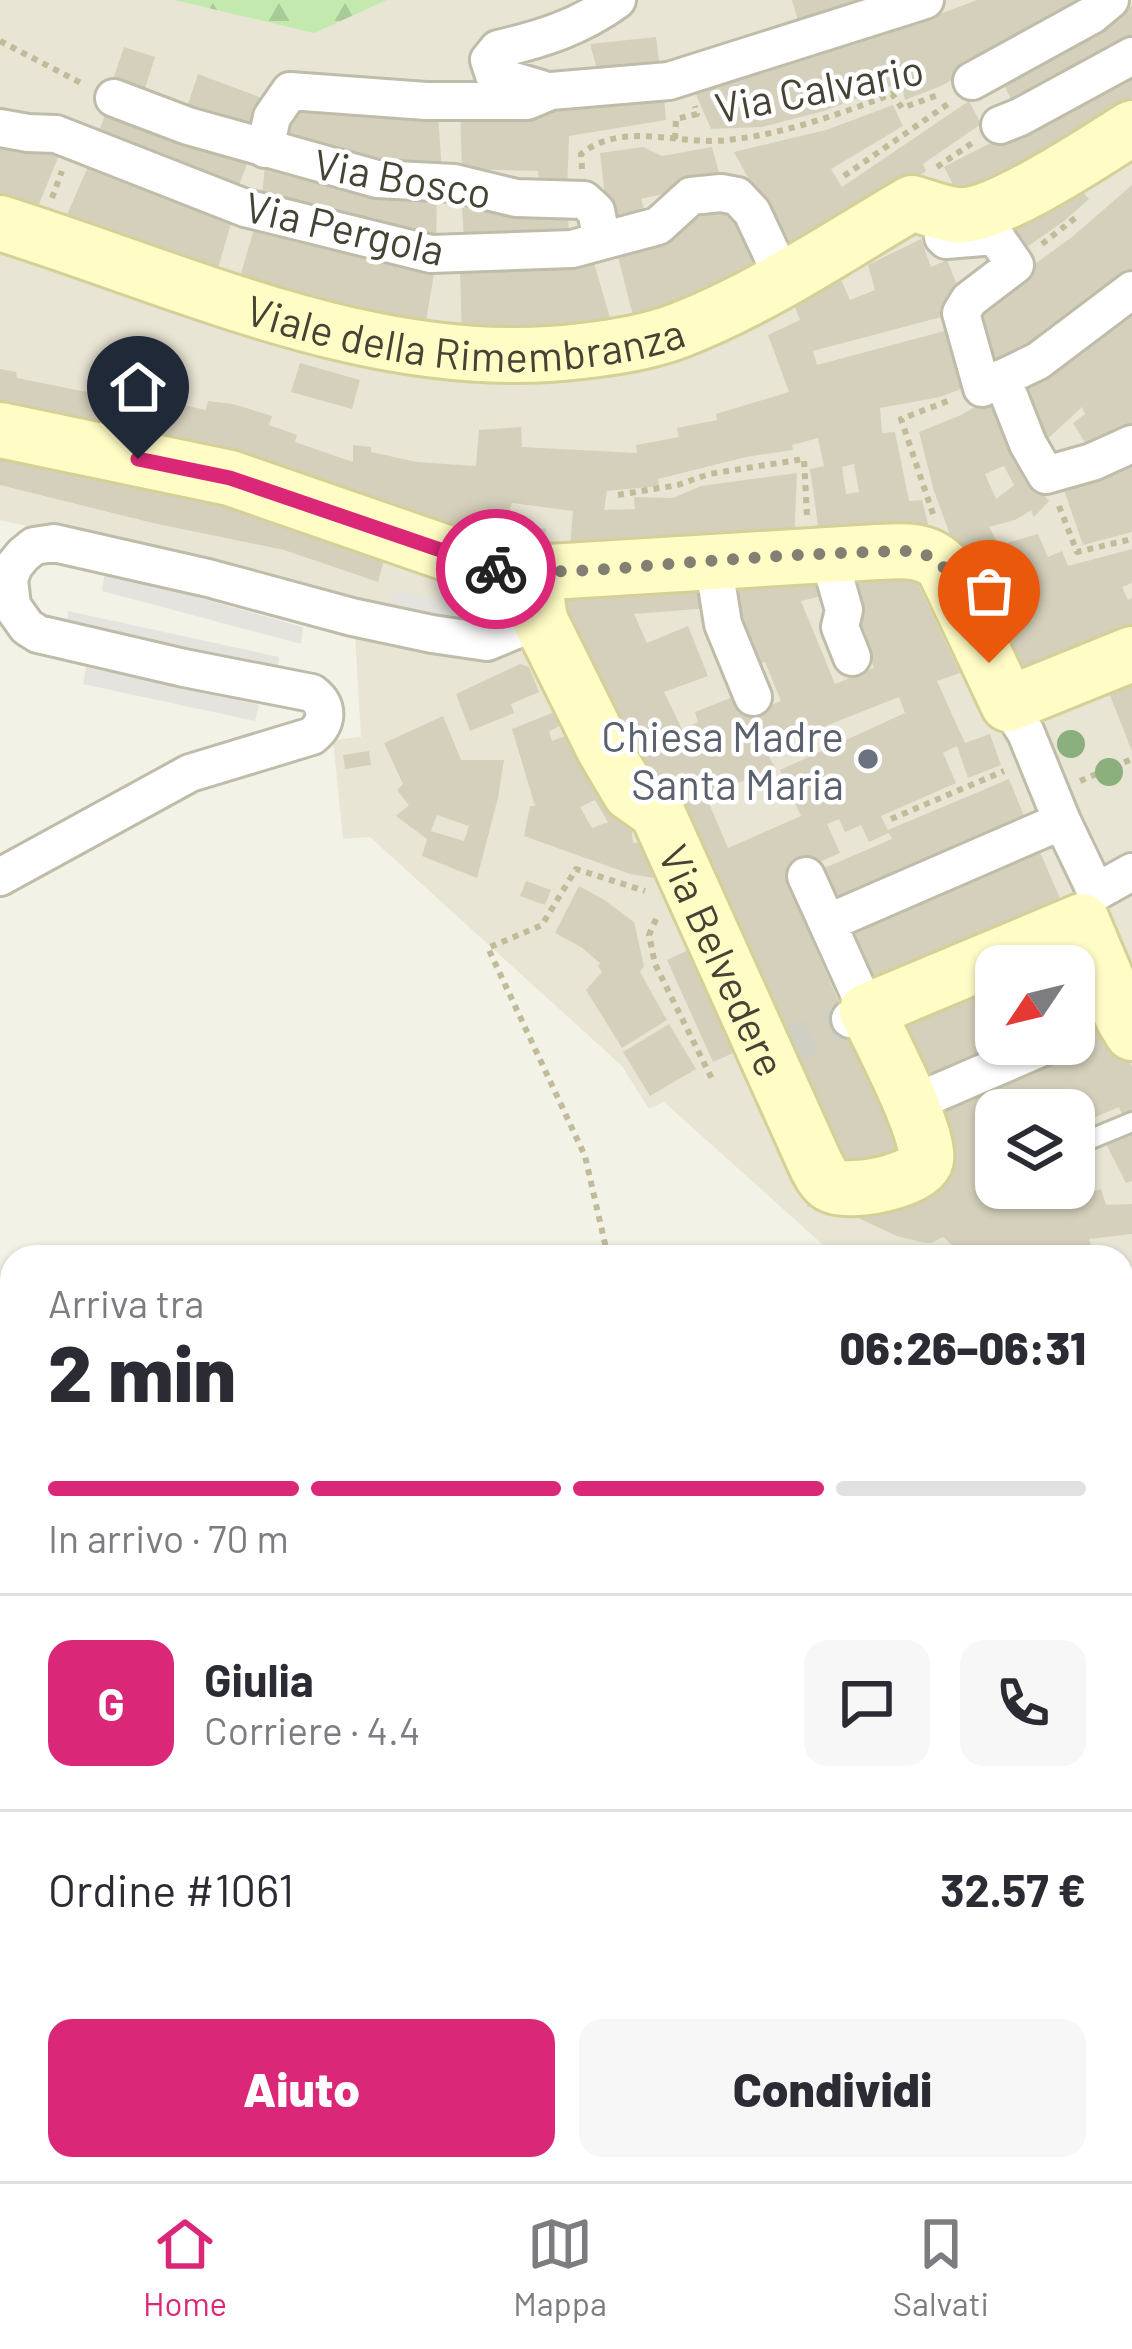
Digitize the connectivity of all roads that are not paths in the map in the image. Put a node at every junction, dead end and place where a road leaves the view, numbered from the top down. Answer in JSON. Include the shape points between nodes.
{"nodes":[{"id":1,"x":617,"y":0,"type":"edge"},
{"id":2,"x":925,"y":0,"type":"edge"},
{"id":3,"x":1110,"y":0,"type":"edge"},
{"id":4,"x":1132,"y":56,"type":"edge"},
{"id":5,"x":972,"y":81,"type":"road end"},
{"id":6,"x":550,"y":92,"type":"junction"},
{"id":7,"x":114,"y":98,"type":"road end"},
{"id":8,"x":1000,"y":125,"type":"road end"},
{"id":9,"x":0,"y":128,"type":"edge"},
{"id":10,"x":1132,"y":128,"type":"edge"},
{"id":11,"x":265,"y":149,"type":"junction"},
{"id":12,"x":912,"y":203,"type":"junction"},
{"id":13,"x":0,"y":223,"type":"edge"},
{"id":14,"x":602,"y":240,"type":"junction"},
{"id":15,"x":783,"y":278,"type":"junction"},
{"id":16,"x":1132,"y":290,"type":"edge"},
{"id":17,"x":992,"y":383,"type":"junction"},
{"id":18,"x":0,"y":430,"type":"edge"},
{"id":19,"x":1132,"y":444,"type":"edge"},
{"id":20,"x":818,"y":555,"type":"junction"},
{"id":21,"x":713,"y":561,"type":"junction"},
{"id":22,"x":536,"y":596,"type":"junction"},
{"id":23,"x":852,"y":657,"type":"dead end"},
{"id":24,"x":1115,"y":661,"type":"edge"},
{"id":25,"x":753,"y":697,"type":"dead end"},
{"id":26,"x":1008,"y":704,"type":"junction"},
{"id":27,"x":1056,"y":807,"type":"junction"},
{"id":28,"x":1132,"y":872,"type":"edge"},
{"id":29,"x":806,"y":876,"type":"dead end"},
{"id":30,"x":0,"y":877,"type":"edge"},
{"id":31,"x":1089,"y":906,"type":"junction"},
{"id":32,"x":826,"y":923,"type":"junction"},
{"id":33,"x":1039,"y":945,"type":"edge"},
{"id":34,"x":975,"y":974,"type":"edge"},
{"id":35,"x":857,"y":1016,"type":"junction"},
{"id":36,"x":1132,"y":1033,"type":"edge"},
{"id":37,"x":1001,"y":1065,"type":"edge"},
{"id":38,"x":911,"y":1104,"type":"junction"},
{"id":39,"x":1132,"y":1122,"type":"edge"},
{"id":40,"x":1095,"y":1137,"type":"edge"}],
"edges":[{"from":1,"to":6,"type":"street","via":[[550,37],[493,54],[494,75]]},
{"from":2,"to":6,"type":"street","via":[[669,81]]},
{"from":3,"to":5,"type":"street"},
{"from":4,"to":8,"type":"street"},
{"from":6,"to":11,"type":"street","via":[[527,101],[426,101],[290,91],[272,117]]},
{"from":7,"to":11,"type":"street","name":"Via Bosco"},
{"from":9,"to":14,"type":"street","name":"Via Pergola","via":[[56,134],[245,208],[431,254]]},
{"from":10,"to":12,"type":"main road","via":[[992,210],[959,216]]},
{"from":11,"to":14,"type":"street","name":"Via Bosco","via":[[377,179],[584,200],[596,211]]},
{"from":12,"to":15,"type":"main road","name":"Viale della Rimembranza"},
{"from":12,"to":17,"type":"street","via":[[946,240],[995,236],[1016,265],[961,313]]},
{"from":13,"to":15,"type":"main road","name":"Viale della Rimembranza","via":[[349,337],[453,352],[535,357],[624,346],[678,331]]},
{"from":14,"to":15,"type":"street","name":"Via Pergola","via":[[658,226],[692,196],[737,196]]},
{"from":16,"to":17,"type":"street","via":[[1038,361]]},
{"from":17,"to":19,"type":"street","via":[[1046,475]]},
{"from":18,"to":22,"type":"main road","via":[[230,478],[490,568]]},
{"from":20,"to":21,"type":"main road"},
{"from":20,"to":23,"type":"street","via":[[844,610],[840,627]]},
{"from":20,"to":26,"type":"main road","via":[[914,551],[935,558]]},
{"from":21,"to":22,"type":"main road"},
{"from":21,"to":25,"type":"street","via":[[723,624]]},
{"from":22,"to":30,"type":"street","via":[[487,642],[76,548],[34,546],[14,566],[9,593],[18,617],[38,634],[312,693],[325,716],[312,736],[190,773]]},
{"from":22,"to":38,"type":"main road","name":"Via Belvedere","via":[[604,749],[630,794],[657,812],[827,1183],[844,1189],[915,1172],[926,1151]]},
{"from":24,"to":26,"type":"main road"},
{"from":26,"to":27,"type":"street"},
{"from":27,"to":31,"type":"street"},
{"from":27,"to":32,"type":"street"},
{"from":28,"to":31,"type":"street"},
{"from":29,"to":32,"type":"street"},
{"from":31,"to":33,"type":"main road"},
{"from":31,"to":36,"type":"main road"},
{"from":32,"to":35,"type":"street"},
{"from":34,"to":35,"type":"main road"},
{"from":35,"to":38,"type":"main road"},
{"from":37,"to":38,"type":"street"},
{"from":39,"to":40,"type":"lane"}]}
